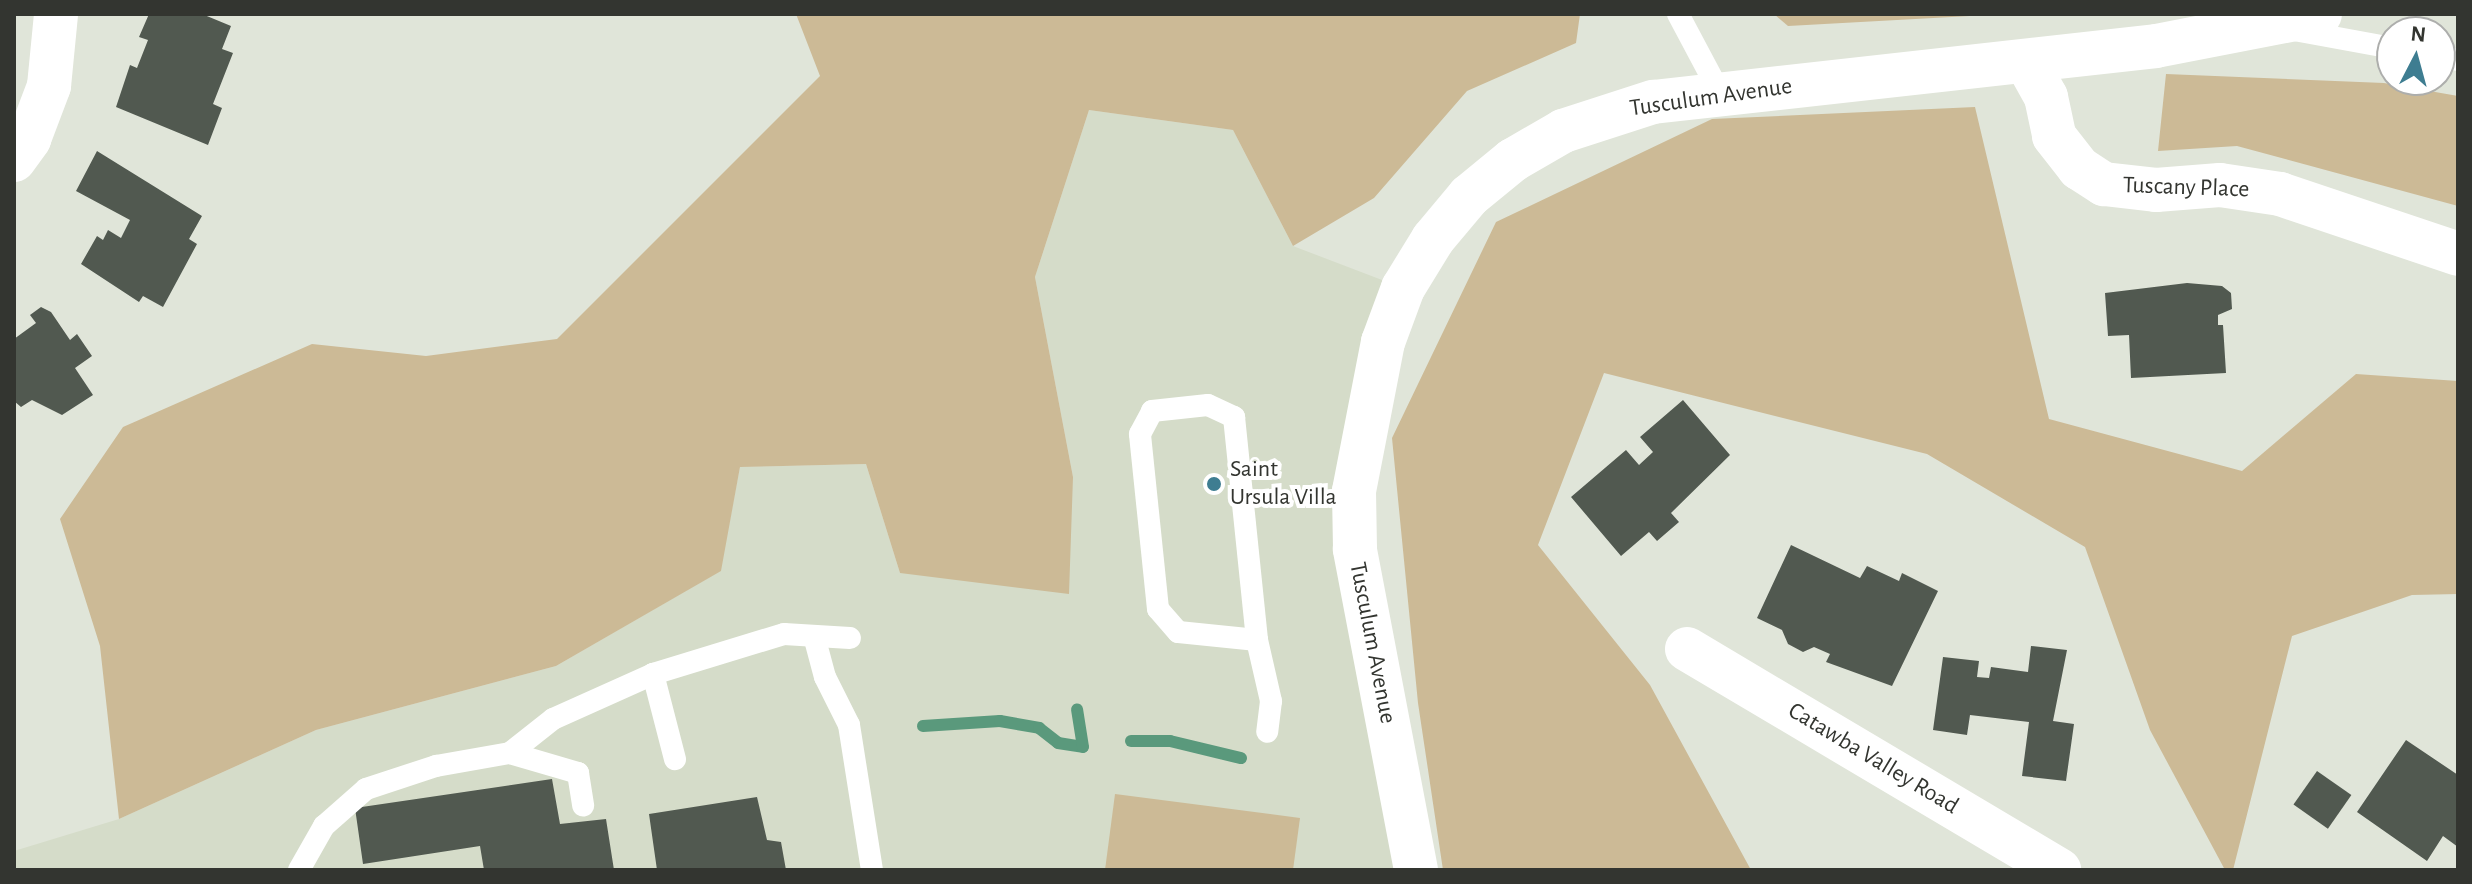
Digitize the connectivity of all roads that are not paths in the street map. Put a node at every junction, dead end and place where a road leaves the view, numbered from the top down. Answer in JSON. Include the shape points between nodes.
{"nodes":[{"id":1,"x":56,"y":14,"type":"edge"},
{"id":2,"x":1678,"y":14,"type":"edge"},
{"id":3,"x":2320,"y":14,"type":"edge"},
{"id":4,"x":2274,"y":27,"type":"junction"},
{"id":5,"x":2376,"y":45,"type":"edge"},
{"id":6,"x":2026,"y":61,"type":"junction"},
{"id":7,"x":1721,"y":95,"type":"junction"},
{"id":8,"x":14,"y":160,"type":"edge"},
{"id":9,"x":2458,"y":254,"type":"edge"},
{"id":10,"x":814,"y":636,"type":"junction"},
{"id":11,"x":850,"y":638,"type":"dead end"},
{"id":12,"x":1257,"y":640,"type":"junction"},
{"id":13,"x":1687,"y":649,"type":"dead end"},
{"id":14,"x":653,"y":674,"type":"junction"},
{"id":15,"x":1267,"y":732,"type":"dead end"},
{"id":16,"x":510,"y":753,"type":"junction"},
{"id":17,"x":675,"y":759,"type":"dead end"},
{"id":18,"x":583,"y":806,"type":"dead end"},
{"id":19,"x":299,"y":870,"type":"edge"},
{"id":20,"x":872,"y":870,"type":"edge"},
{"id":21,"x":1416,"y":870,"type":"edge"},
{"id":22,"x":2059,"y":870,"type":"edge"}],
"edges":[{"from":1,"to":8,"type":"street","via":[[49,86],[29,139]]},
{"from":2,"to":7,"type":"lane"},
{"from":3,"to":4,"type":"street"},
{"from":4,"to":5,"type":"lane","name":"Tusculum Avenue"},
{"from":4,"to":6,"type":"street","name":"Tusculum Avenue"},
{"from":6,"to":7,"type":"street","name":"Tusculum Avenue"},
{"from":6,"to":9,"type":"street","name":"Tuscany Place","via":[[2046,97],[2054,136],[2079,168],[2104,184],[2156,190],[2220,185],[2280,194]]},
{"from":7,"to":21,"type":"street","name":"Tusculum Avenue","via":[[1616,111],[1563,131],[1513,160],[1469,196],[1433,239],[1403,288],[1383,342],[1362,435],[1354,491],[1355,549]]},
{"from":10,"to":11,"type":"lane"},
{"from":10,"to":14,"type":"lane","via":[[784,634]]},
{"from":10,"to":20,"type":"lane","via":[[825,677],[849,725]]},
{"from":12,"to":12,"type":"lane","via":[[1234,417],[1208,405],[1152,411],[1140,434],[1158,609],[1178,632]]},
{"from":12,"to":15,"type":"lane","via":[[1271,701]]},
{"from":13,"to":22,"type":"street","name":"Catawba Valley Road"},
{"from":14,"to":16,"type":"lane","via":[[553,719]]},
{"from":14,"to":17,"type":"lane"},
{"from":16,"to":18,"type":"lane","via":[[578,773]]},
{"from":16,"to":19,"type":"lane","via":[[436,766],[366,789],[324,826]]}]}
